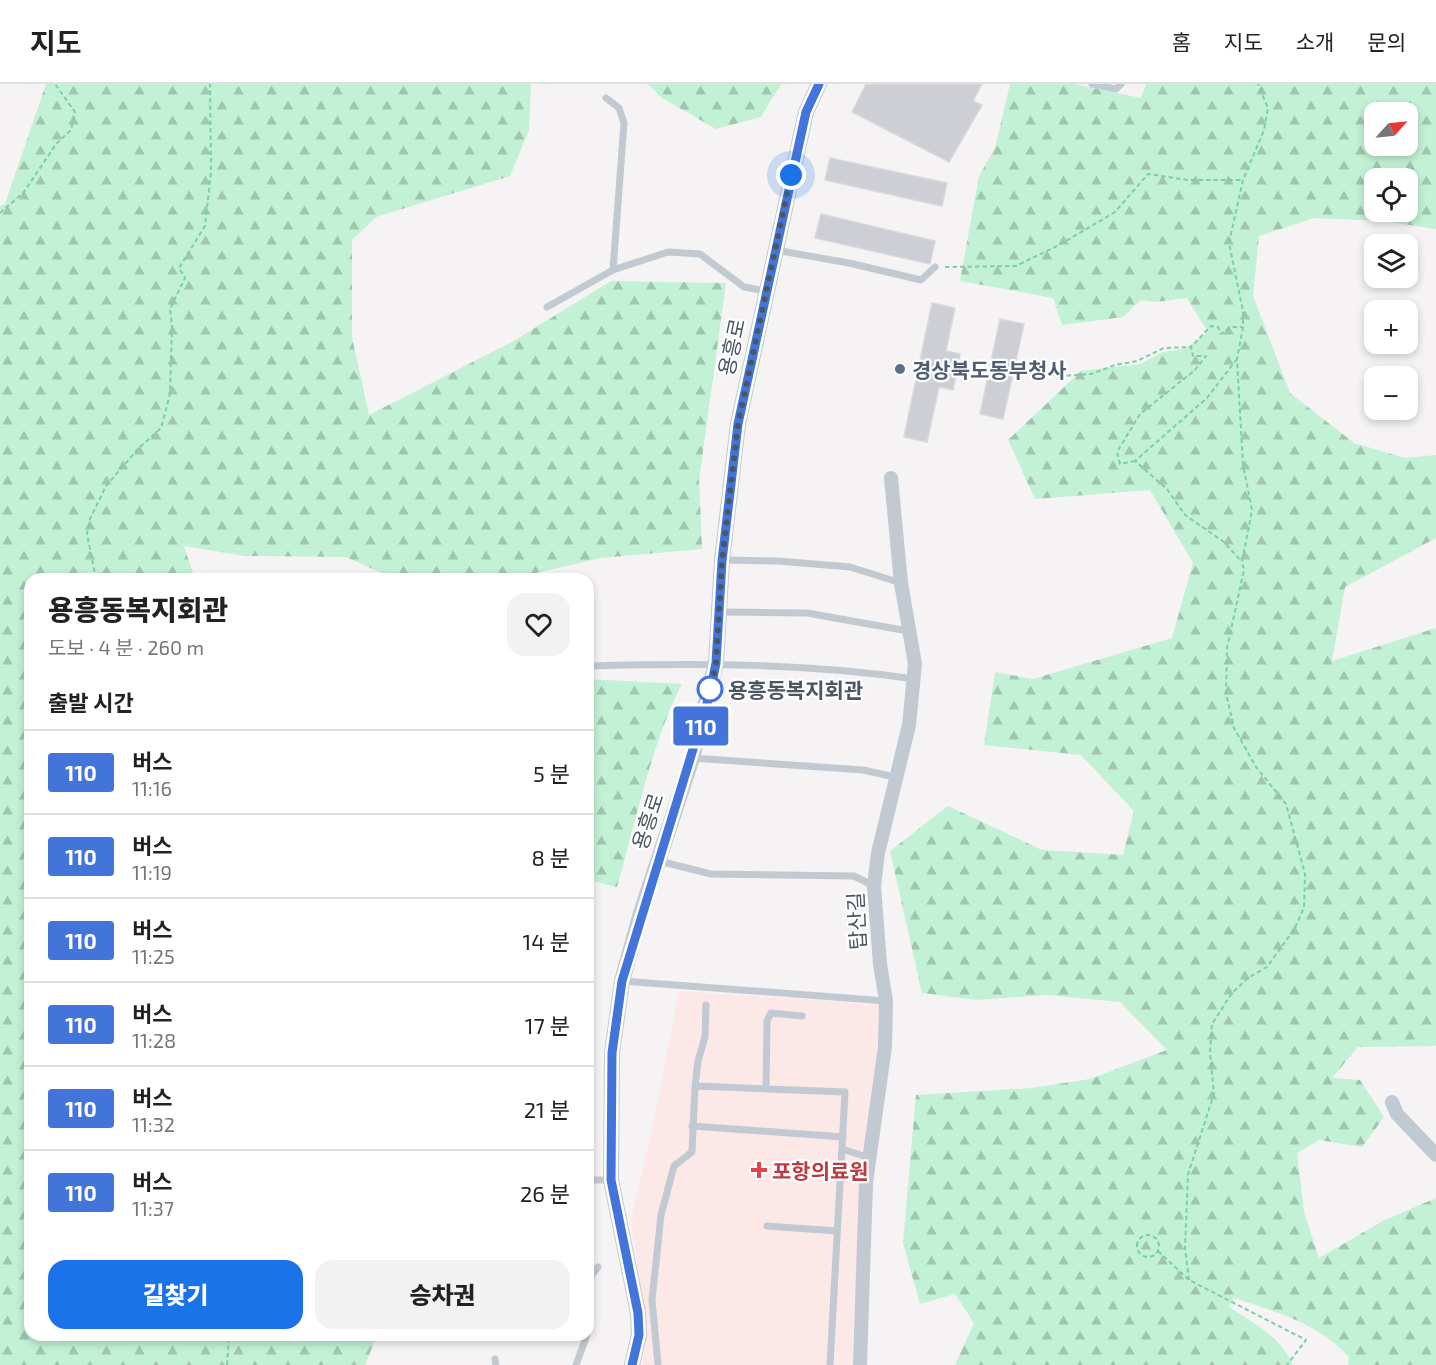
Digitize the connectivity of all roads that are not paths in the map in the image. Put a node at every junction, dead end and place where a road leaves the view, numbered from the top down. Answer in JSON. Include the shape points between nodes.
{"nodes":[{"id":1,"x":819,"y":84,"type":"edge"},
{"id":2,"x":1092,"y":84,"type":"edge"},
{"id":3,"x":1121,"y":84,"type":"edge"},
{"id":4,"x":606,"y":98,"type":"dead end"},
{"id":5,"x":775,"y":250,"type":"junction"},
{"id":6,"x":935,"y":267,"type":"road end"},
{"id":7,"x":613,"y":270,"type":"junction"},
{"id":8,"x":765,"y":291,"type":"junction"},
{"id":9,"x":547,"y":307,"type":"dead end"},
{"id":10,"x":891,"y":478,"type":"dead end"},
{"id":11,"x":722,"y":561,"type":"junction"},
{"id":12,"x":902,"y":583,"type":"junction"},
{"id":13,"x":720,"y":612,"type":"junction"},
{"id":14,"x":908,"y":630,"type":"junction"},
{"id":15,"x":716,"y":663,"type":"junction"},
{"id":16,"x":594,"y":666,"type":"edge"},
{"id":17,"x":915,"y":679,"type":"junction"},
{"id":18,"x":692,"y":758,"type":"junction"},
{"id":19,"x":895,"y":777,"type":"junction"},
{"id":20,"x":658,"y":861,"type":"junction"},
{"id":21,"x":874,"y":886,"type":"junction"},
{"id":22,"x":622,"y":981,"type":"junction"},
{"id":23,"x":885,"y":1001,"type":"junction"},
{"id":24,"x":706,"y":1005,"type":"dead end"},
{"id":25,"x":802,"y":1016,"type":"dead end"},
{"id":26,"x":695,"y":1086,"type":"junction"},
{"id":27,"x":766,"y":1089,"type":"junction"},
{"id":28,"x":1392,"y":1102,"type":"dead end"},
{"id":29,"x":692,"y":1126,"type":"junction"},
{"id":30,"x":843,"y":1137,"type":"junction"},
{"id":31,"x":842,"y":1149,"type":"junction"},
{"id":32,"x":1436,"y":1155,"type":"edge"},
{"id":33,"x":870,"y":1158,"type":"junction"},
{"id":34,"x":594,"y":1180,"type":"edge"},
{"id":35,"x":611,"y":1180,"type":"junction"},
{"id":36,"x":767,"y":1226,"type":"dead end"},
{"id":37,"x":837,"y":1231,"type":"junction"},
{"id":38,"x":598,"y":1267,"type":"dead end"},
{"id":39,"x":594,"y":1272,"type":"edge"},
{"id":40,"x":585,"y":1341,"type":"edge"},
{"id":41,"x":576,"y":1365,"type":"edge"},
{"id":42,"x":632,"y":1365,"type":"edge"},
{"id":43,"x":658,"y":1365,"type":"edge"},
{"id":44,"x":830,"y":1365,"type":"edge"},
{"id":45,"x":860,"y":1365,"type":"edge"}],
"edges":[{"from":1,"to":5,"type":"street","name":"용흥로","via":[[806,112]]},
{"from":2,"to":3,"type":"lane","via":[[1116,89]]},
{"from":4,"to":7,"type":"lane","via":[[619,108],[624,123]]},
{"from":5,"to":6,"type":"lane","via":[[921,280]]},
{"from":5,"to":8,"type":"street","name":"용흥로"},
{"from":7,"to":8,"type":"lane","via":[[668,252],[700,254],[744,287]]},
{"from":7,"to":9,"type":"lane"},
{"from":8,"to":11,"type":"street","name":"용흥로","via":[[738,424]]},
{"from":10,"to":12,"type":"street","name":"탑산길"},
{"from":11,"to":12,"type":"lane","via":[[850,567]]},
{"from":11,"to":13,"type":"street","name":"용흥로"},
{"from":12,"to":14,"type":"street","name":"탑산길"},
{"from":13,"to":14,"type":"lane","via":[[807,613]]},
{"from":13,"to":15,"type":"street","name":"용흥로"},
{"from":14,"to":17,"type":"street","name":"탑산길"},
{"from":15,"to":16,"type":"lane"},
{"from":15,"to":17,"type":"lane","via":[[800,666]]},
{"from":15,"to":18,"type":"street","name":"용흥로"},
{"from":17,"to":19,"type":"street","name":"탑산길","via":[[909,724]]},
{"from":18,"to":19,"type":"lane","via":[[863,770]]},
{"from":18,"to":20,"type":"street","name":"용흥로"},
{"from":19,"to":21,"type":"street","name":"탑산길"},
{"from":20,"to":21,"type":"lane","via":[[711,874],[854,876]]},
{"from":20,"to":22,"type":"street","name":"용흥로"},
{"from":21,"to":23,"type":"street","name":"탑산길"},
{"from":22,"to":23,"type":"lane"},
{"from":22,"to":35,"type":"street","name":"용흥로","via":[[612,1053]]},
{"from":23,"to":33,"type":"street","name":"탑산길","via":[[885,1047]]},
{"from":24,"to":26,"type":"lane","via":[[705,1037]]},
{"from":25,"to":27,"type":"lane","via":[[771,1013],[767,1021]]},
{"from":26,"to":27,"type":"lane"},
{"from":26,"to":29,"type":"lane"},
{"from":27,"to":30,"type":"lane","via":[[845,1092]]},
{"from":28,"to":32,"type":"street","via":[[1397,1114]]},
{"from":29,"to":30,"type":"lane"},
{"from":29,"to":43,"type":"lane","via":[[692,1152],[674,1166],[661,1215],[652,1300]]},
{"from":30,"to":31,"type":"lane"},
{"from":31,"to":33,"type":"lane"},
{"from":31,"to":37,"type":"lane"},
{"from":33,"to":45,"type":"street","name":"탑산길"},
{"from":34,"to":35,"type":"lane"},
{"from":35,"to":42,"type":"street","name":"용흥로","via":[[638,1313],[639,1335]]},
{"from":36,"to":37,"type":"lane"},
{"from":37,"to":44,"type":"lane"},
{"from":38,"to":39,"type":"lane"},
{"from":40,"to":41,"type":"lane"}]}
